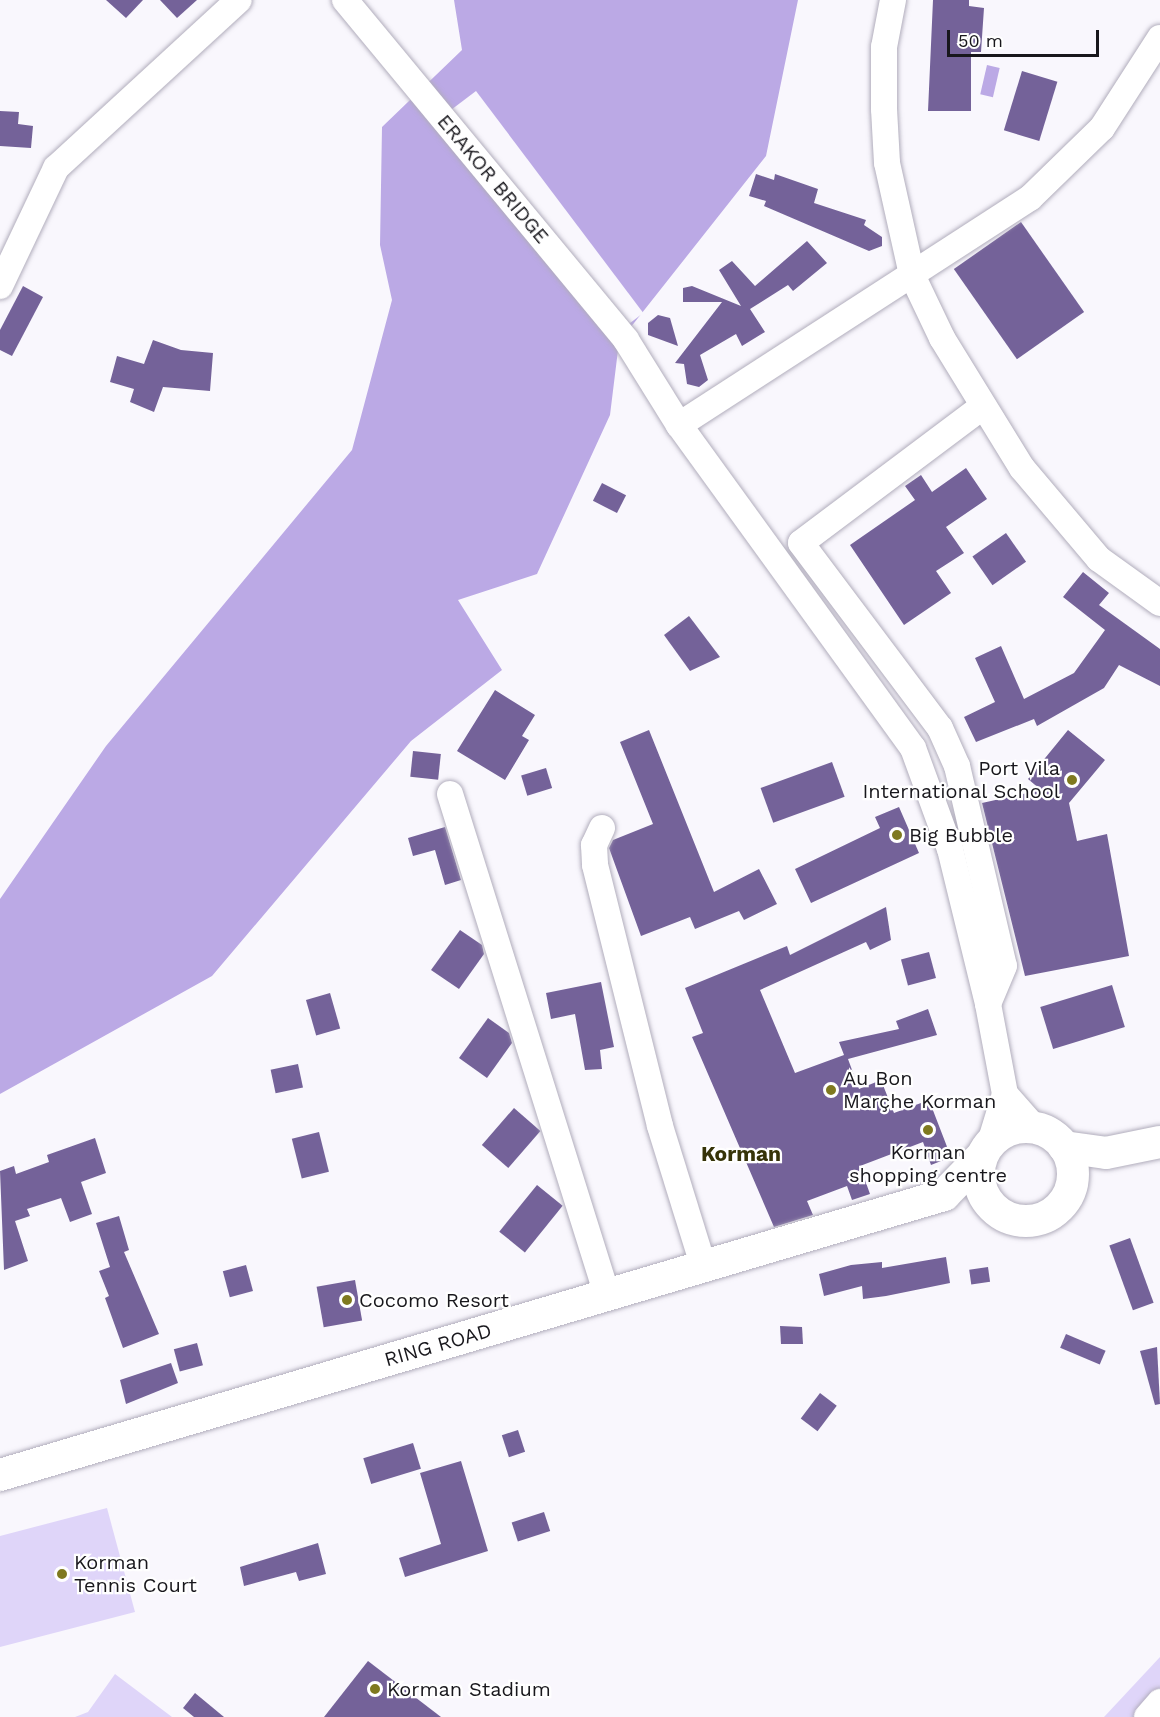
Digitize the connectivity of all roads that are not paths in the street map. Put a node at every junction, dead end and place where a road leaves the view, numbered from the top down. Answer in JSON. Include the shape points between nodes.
{"nodes":[{"id":1,"x":239,"y":0,"type":"edge"},
{"id":2,"x":893,"y":0,"type":"edge"},
{"id":3,"x":353,"y":9,"type":"edge"},
{"id":4,"x":1160,"y":38,"type":"edge"},
{"id":5,"x":912,"y":275,"type":"junction"},
{"id":6,"x":0,"y":286,"type":"edge"},
{"id":7,"x":982,"y":407,"type":"junction"},
{"id":8,"x":679,"y":425,"type":"junction"},
{"id":9,"x":815,"y":563,"type":"junction"},
{"id":10,"x":789,"y":577,"type":"junction"},
{"id":11,"x":1160,"y":603,"type":"edge"},
{"id":12,"x":864,"y":627,"type":"junction"},
{"id":13,"x":846,"y":655,"type":"junction"},
{"id":14,"x":902,"y":676,"type":"junction"},
{"id":15,"x":876,"y":697,"type":"junction"},
{"id":16,"x":940,"y":728,"type":"junction"},
{"id":17,"x":909,"y":743,"type":"junction"},
{"id":18,"x":450,"y":794,"type":"dead end"},
{"id":19,"x":967,"y":807,"type":"junction"},
{"id":20,"x":939,"y":815,"type":"junction"},
{"id":21,"x":602,"y":828,"type":"dead end"},
{"id":22,"x":988,"y":1004,"type":"junction"},
{"id":23,"x":1005,"y":1094,"type":"junction"},
{"id":24,"x":1035,"y":1128,"type":"junction"},
{"id":25,"x":1160,"y":1142,"type":"edge"},
{"id":26,"x":1064,"y":1147,"type":"junction"},
{"id":27,"x":986,"y":1150,"type":"junction"},
{"id":28,"x":1120,"y":1152,"type":"junction"},
{"id":29,"x":1071,"y":1189,"type":"junction"},
{"id":30,"x":944,"y":1195,"type":"junction"},
{"id":31,"x":993,"y":1209,"type":"junction"},
{"id":32,"x":704,"y":1268,"type":"junction"},
{"id":33,"x":607,"y":1295,"type":"junction"},
{"id":34,"x":0,"y":1475,"type":"edge"},
{"id":35,"x":1160,"y":1702,"type":"edge"},
{"id":36,"x":1147,"y":1717,"type":"edge"}],
"edges":[{"from":1,"to":6,"type":"street","via":[[56,168]]},
{"from":2,"to":5,"type":"street","via":[[884,47],[887,163]]},
{"from":3,"to":8,"type":"street","name":"ERAKOR BRIDGE","via":[[626,340]]},
{"from":4,"to":5,"type":"street","via":[[1120,105],[1054,178]]},
{"from":5,"to":7,"type":"street"},
{"from":5,"to":8,"type":"street"},
{"from":7,"to":9,"type":"street","via":[[801,543]]},
{"from":7,"to":11,"type":"street","via":[[1064,522],[1099,559]]},
{"from":8,"to":10,"type":"street","name":"ERAKOR BRIDGE"},
{"from":9,"to":10,"type":"street"},
{"from":9,"to":12,"type":"street"},
{"from":10,"to":13,"type":"street","name":"ERAKOR BRIDGE"},
{"from":12,"to":13,"type":"street"},
{"from":12,"to":14,"type":"street"},
{"from":13,"to":15,"type":"street","name":"ERAKOR BRIDGE"},
{"from":14,"to":15,"type":"street"},
{"from":14,"to":16,"type":"street"},
{"from":15,"to":17,"type":"street","name":"ERAKOR BRIDGE"},
{"from":16,"to":17,"type":"street"},
{"from":16,"to":19,"type":"street"},
{"from":17,"to":20,"type":"street","name":"ERAKOR BRIDGE"},
{"from":18,"to":33,"type":"street"},
{"from":19,"to":20,"type":"street"},
{"from":19,"to":22,"type":"street","via":[[1004,966]]},
{"from":20,"to":22,"type":"street","name":"ERAKOR BRIDGE"},
{"from":21,"to":32,"type":"street","via":[[594,844],[595,865],[660,1126]]},
{"from":22,"to":23,"type":"street","name":"ERAKOR BRIDGE"},
{"from":23,"to":24,"type":"street"},
{"from":23,"to":27,"type":"street"},
{"from":24,"to":26,"type":"main road"},
{"from":24,"to":27,"type":"main road","via":[[1011,1130]]},
{"from":25,"to":28,"type":"main road"},
{"from":26,"to":28,"type":"main road"},
{"from":26,"to":29,"type":"main road","via":[[1071,1160]]},
{"from":27,"to":30,"type":"main road","name":"RING ROAD"},
{"from":27,"to":31,"type":"main road","via":[[979,1185]]},
{"from":28,"to":29,"type":"main road"},
{"from":29,"to":31,"type":"main road","via":[[1057,1210],[1034,1221],[1009,1219]]},
{"from":30,"to":31,"type":"main road"},
{"from":30,"to":32,"type":"main road","name":"RING ROAD"},
{"from":32,"to":33,"type":"main road","name":"RING ROAD"},
{"from":33,"to":34,"type":"main road","name":"RING ROAD"},
{"from":35,"to":36,"type":"street"}]}
